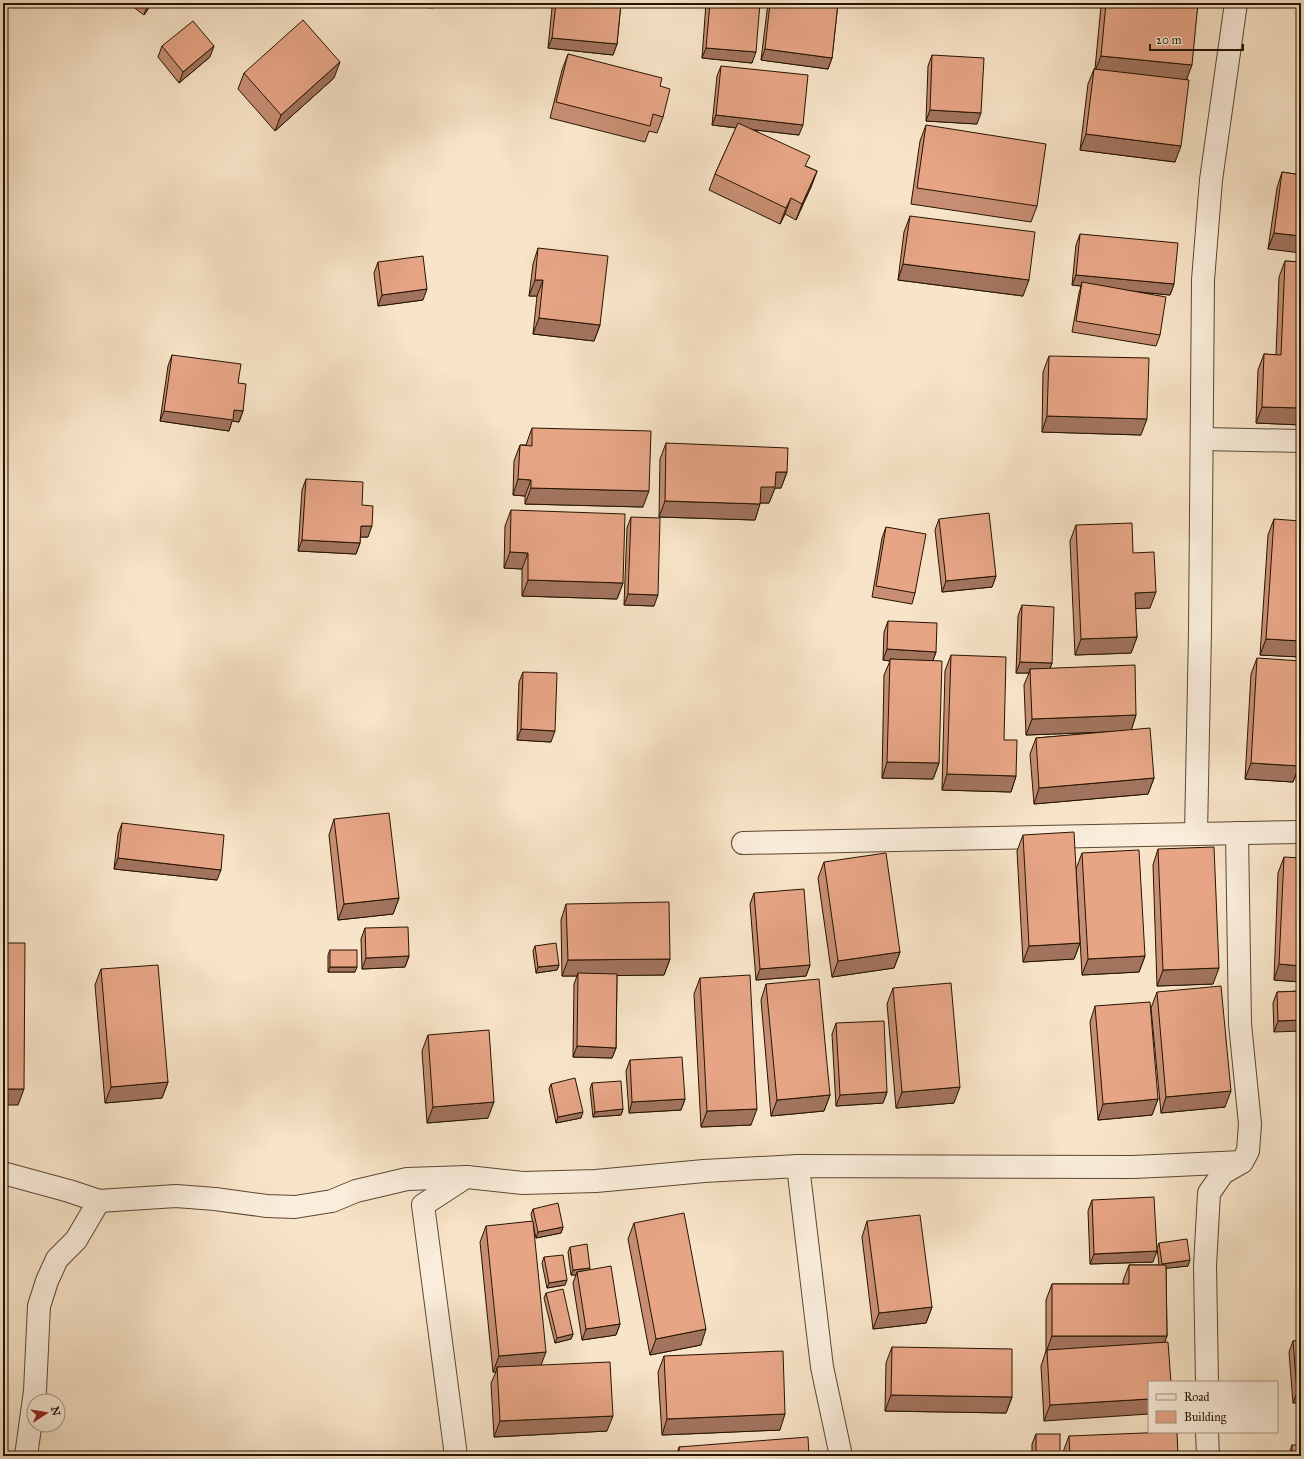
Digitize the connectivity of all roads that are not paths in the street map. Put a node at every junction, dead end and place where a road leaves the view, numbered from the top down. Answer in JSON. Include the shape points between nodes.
{"nodes":[{"id":1,"x":1236,"y":3,"type":"edge"},
{"id":2,"x":1203,"y":439,"type":"junction"},
{"id":3,"x":1301,"y":441,"type":"edge"},
{"id":4,"x":1301,"y":832,"type":"edge"},
{"id":5,"x":1237,"y":833,"type":"junction"},
{"id":6,"x":1196,"y":834,"type":"junction"},
{"id":7,"x":743,"y":843,"type":"dead end"},
{"id":8,"x":1242,"y":1162,"type":"junction"},
{"id":9,"x":798,"y":1166,"type":"junction"},
{"id":10,"x":3,"y":1173,"type":"edge"},
{"id":11,"x":467,"y":1177,"type":"junction"},
{"id":12,"x":99,"y":1201,"type":"junction"},
{"id":13,"x":1207,"y":1381,"type":"edge"},
{"id":14,"x":1207,"y":1433,"type":"edge"},
{"id":15,"x":26,"y":1456,"type":"edge"},
{"id":16,"x":456,"y":1456,"type":"edge"},
{"id":17,"x":841,"y":1456,"type":"edge"},
{"id":18,"x":1208,"y":1456,"type":"edge"}],
"edges":[{"from":1,"to":2,"type":"street","via":[[1210,195],[1203,280]]},
{"from":2,"to":3,"type":"street"},
{"from":2,"to":6,"type":"street"},
{"from":4,"to":5,"type":"street"},
{"from":5,"to":6,"type":"street"},
{"from":5,"to":8,"type":"street","via":[[1240,1024],[1250,1124],[1248,1151]]},
{"from":6,"to":7,"type":"street"},
{"from":8,"to":9,"type":"street","via":[[1133,1167]]},
{"from":8,"to":13,"type":"street","via":[[1223,1173],[1209,1193],[1205,1266]]},
{"from":9,"to":11,"type":"street","via":[[596,1181],[523,1183]]},
{"from":9,"to":17,"type":"street","via":[[822,1367]]},
{"from":10,"to":12,"type":"street"},
{"from":11,"to":12,"type":"street","via":[[407,1179],[356,1191],[332,1201],[295,1207],[176,1196]]},
{"from":11,"to":16,"type":"street","via":[[423,1205]]},
{"from":12,"to":15,"type":"street","via":[[76,1240],[58,1259],[39,1306],[35,1391]]},
{"from":14,"to":18,"type":"street"}]}
